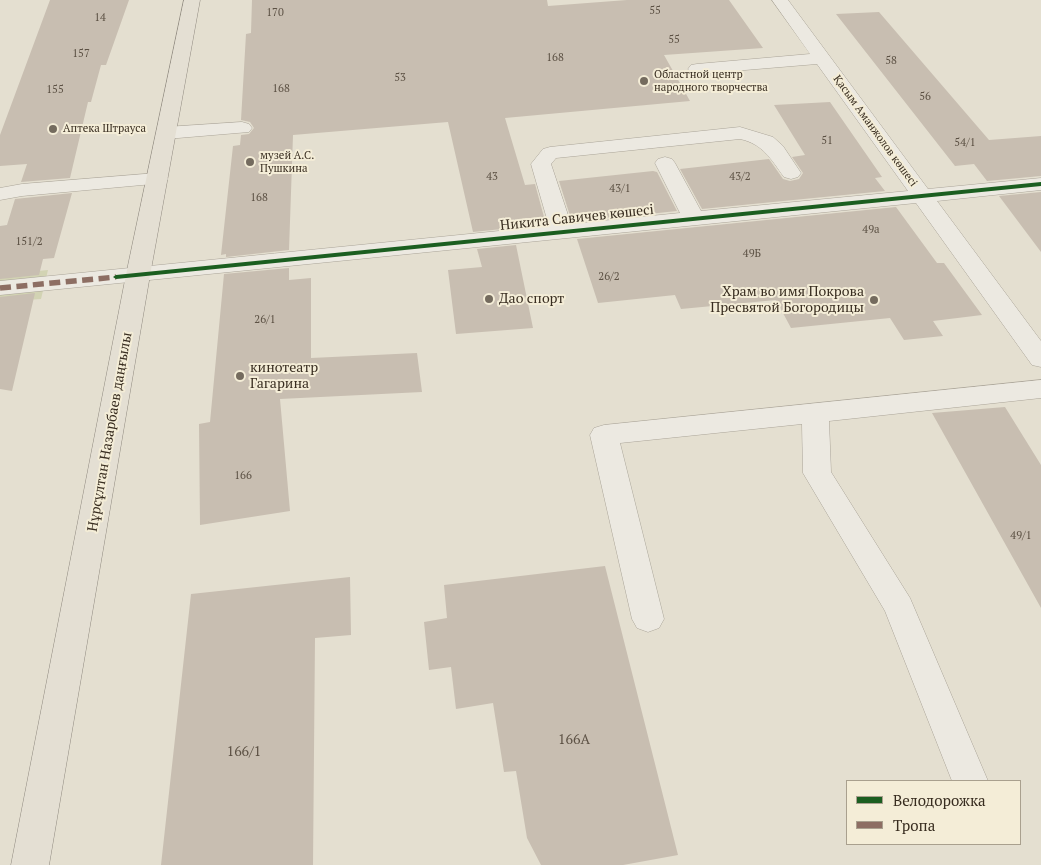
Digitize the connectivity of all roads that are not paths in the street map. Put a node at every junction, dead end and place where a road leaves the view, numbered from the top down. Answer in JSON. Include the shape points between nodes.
{"nodes":[{"id":1,"x":192,"y":0,"type":"edge"},
{"id":2,"x":780,"y":0,"type":"edge"},
{"id":3,"x":822,"y":58,"type":"junction"},
{"id":4,"x":697,"y":70,"type":"dead end"},
{"id":5,"x":242,"y":128,"type":"dead end"},
{"id":6,"x":166,"y":133,"type":"junction"},
{"id":7,"x":665,"y":163,"type":"dead end"},
{"id":8,"x":791,"y":173,"type":"dead end"},
{"id":9,"x":157,"y":178,"type":"junction"},
{"id":10,"x":1041,"y":184,"type":"edge"},
{"id":11,"x":0,"y":194,"type":"edge"},
{"id":12,"x":922,"y":195,"type":"junction"},
{"id":13,"x":694,"y":219,"type":"junction"},
{"id":14,"x":562,"y":232,"type":"junction"},
{"id":15,"x":127,"y":276,"type":"junction"},
{"id":16,"x":0,"y":288,"type":"edge"},
{"id":17,"x":1039,"y":354,"type":"edge"},
{"id":18,"x":1041,"y":389,"type":"edge"},
{"id":19,"x":815,"y":414,"type":"junction"},
{"id":20,"x":648,"y":619,"type":"dead end"},
{"id":21,"x":970,"y":780,"type":"edge"},
{"id":22,"x":30,"y":865,"type":"edge"}],
"edges":[{"from":1,"to":6,"type":"main road","name":"Нұрсұлтан Назарбаев даңғылы"},
{"from":2,"to":3,"type":"street","name":"Қасым Аманжолов көшесі"},
{"from":3,"to":4,"type":"street"},
{"from":3,"to":12,"type":"street","name":"Қасым Аманжолов көшесі"},
{"from":5,"to":6,"type":"street"},
{"from":6,"to":9,"type":"main road","name":"Нұрсұлтан Назарбаев даңғылы"},
{"from":7,"to":13,"type":"street"},
{"from":8,"to":14,"type":"street","via":[[770,143],[760,137],[740,133],[550,153],[541,164]]},
{"from":9,"to":11,"type":"street"},
{"from":9,"to":15,"type":"main road","name":"Нұрсұлтан Назарбаев даңғылы"},
{"from":10,"to":12,"type":"street","name":"Никита Савичев көшесі"},
{"from":12,"to":13,"type":"street","name":"Никита Савичев көшесі"},
{"from":12,"to":17,"type":"street","name":"Қасым Аманжолов көшесі"},
{"from":13,"to":14,"type":"street","name":"Никита Савичев көшесі"},
{"from":14,"to":15,"type":"street","name":"Никита Савичев көшесі"},
{"from":15,"to":16,"type":"street","name":"Никита Савичев көшесі"},
{"from":15,"to":22,"type":"main road","name":"Нұрсұлтан Назарбаев даңғылы"},
{"from":18,"to":19,"type":"street"},
{"from":19,"to":20,"type":"street","via":[[604,435]]},
{"from":19,"to":21,"type":"street","via":[[817,473],[899,606]]}]}
